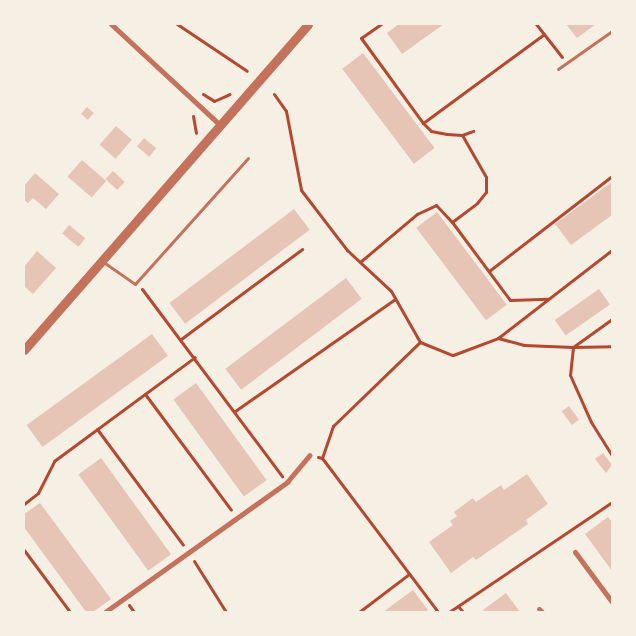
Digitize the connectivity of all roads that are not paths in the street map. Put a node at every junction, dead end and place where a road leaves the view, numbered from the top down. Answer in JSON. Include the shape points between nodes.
{"nodes":[{"id":1,"x":111,"y":24,"type":"edge"},
{"id":2,"x":308,"y":24,"type":"edge"},
{"id":3,"x":612,"y":31,"type":"edge"},
{"id":4,"x":558,"y":69,"type":"dead end"},
{"id":5,"x":219,"y":124,"type":"junction"},
{"id":6,"x":248,"y":158,"type":"dead end"},
{"id":7,"x":102,"y":261,"type":"junction"},
{"id":8,"x":24,"y":350,"type":"edge"},
{"id":9,"x":310,"y":455,"type":"road end"},
{"id":10,"x":575,"y":552,"type":"dead end"},
{"id":11,"x":612,"y":602,"type":"edge"},
{"id":12,"x":105,"y":612,"type":"edge"}],
"edges":[{"from":1,"to":5,"type":"street"},
{"from":2,"to":5,"type":"street"},
{"from":3,"to":4,"type":"lane"},
{"from":5,"to":7,"type":"street"},
{"from":6,"to":7,"type":"lane","via":[[135,284]]},
{"from":7,"to":8,"type":"street"},
{"from":9,"to":12,"type":"street","via":[[287,482]]},
{"from":10,"to":11,"type":"street"}]}
